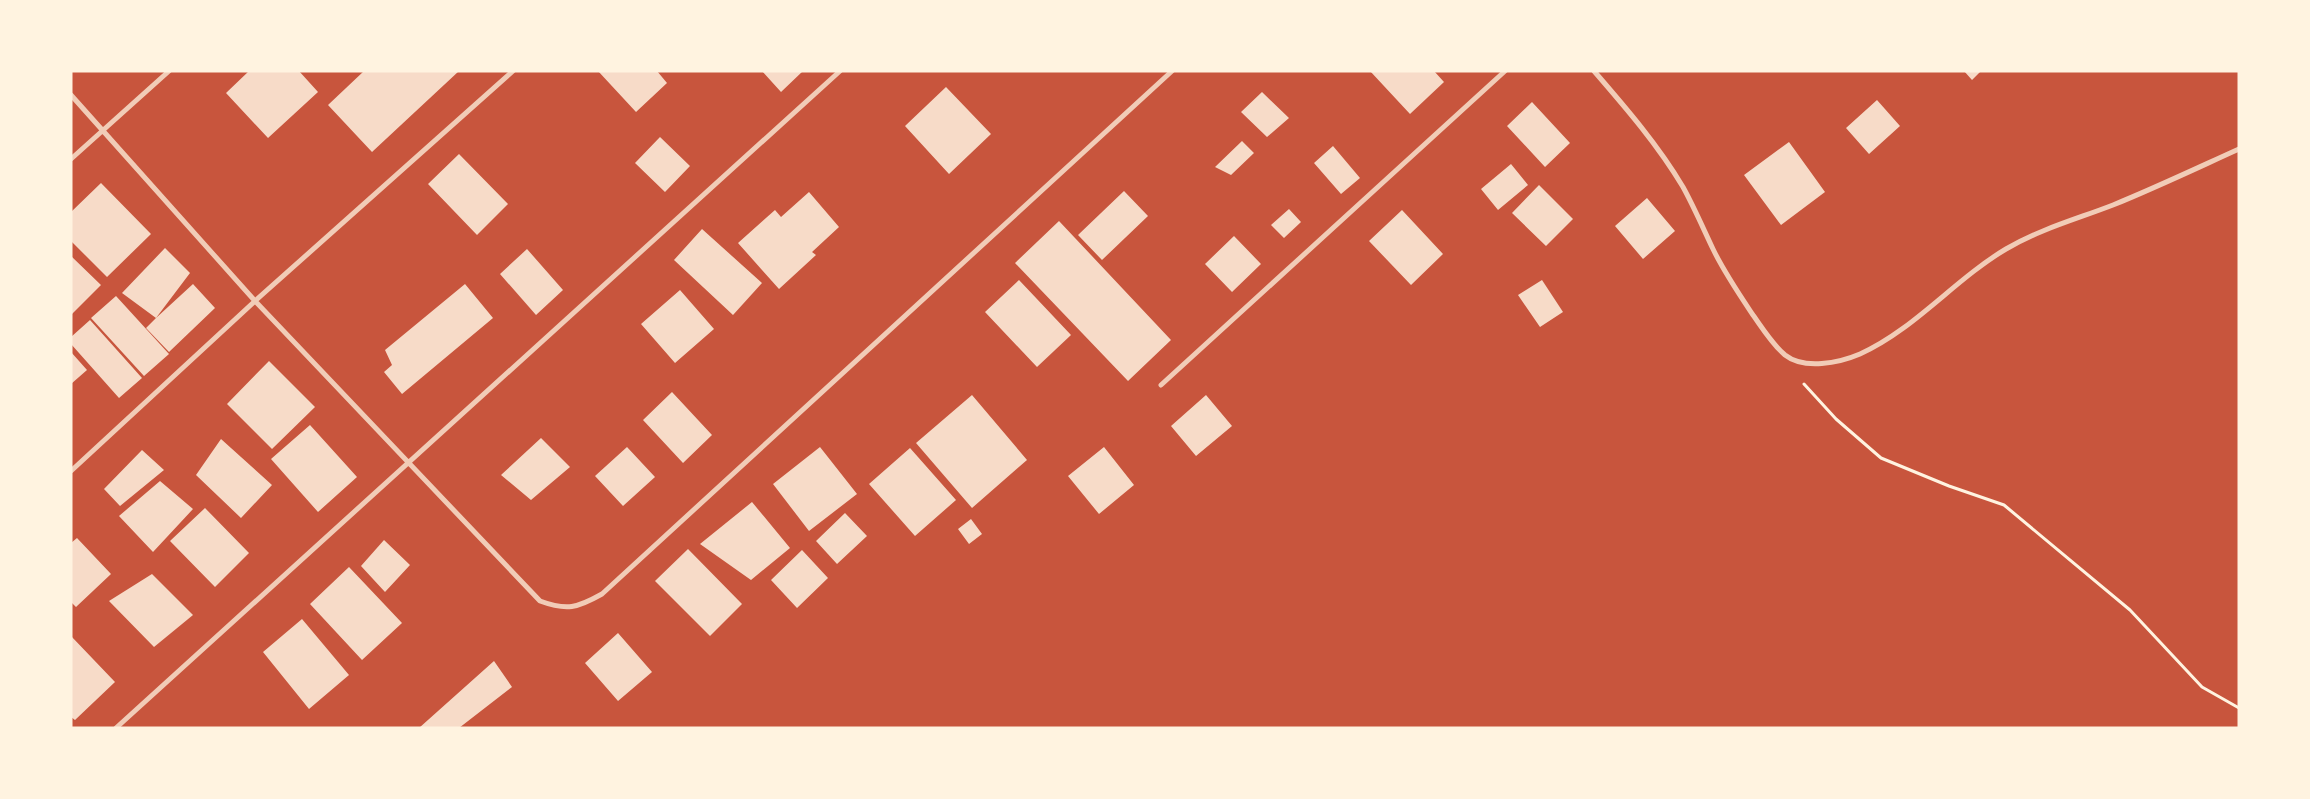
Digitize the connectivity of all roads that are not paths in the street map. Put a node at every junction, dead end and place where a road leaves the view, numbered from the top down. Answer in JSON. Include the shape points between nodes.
{"nodes":[{"id":1,"x":169,"y":71,"type":"edge"},
{"id":2,"x":513,"y":71,"type":"edge"},
{"id":3,"x":840,"y":71,"type":"edge"},
{"id":4,"x":1172,"y":71,"type":"edge"},
{"id":5,"x":1505,"y":71,"type":"edge"},
{"id":6,"x":1594,"y":71,"type":"edge"},
{"id":7,"x":71,"y":95,"type":"edge"},
{"id":8,"x":103,"y":130,"type":"junction"},
{"id":9,"x":2239,"y":150,"type":"edge"},
{"id":10,"x":71,"y":159,"type":"edge"},
{"id":11,"x":255,"y":301,"type":"junction"},
{"id":12,"x":1161,"y":385,"type":"dead end"},
{"id":13,"x":409,"y":463,"type":"junction"},
{"id":14,"x":71,"y":471,"type":"edge"},
{"id":15,"x":116,"y":728,"type":"edge"}],
"edges":[{"from":1,"to":8,"type":"street"},
{"from":2,"to":11,"type":"street"},
{"from":3,"to":13,"type":"street"},
{"from":4,"to":13,"type":"street","via":[[602,594],[582,605],[561,608],[540,601]]},
{"from":5,"to":12,"type":"street"},
{"from":6,"to":9,"type":"street","via":[[1662,154],[1730,280],[1770,339],[1787,356],[1806,363],[1832,362],[1858,355],[1912,322],[1971,272],[2033,235],[2113,205]]},
{"from":7,"to":8,"type":"street"},
{"from":8,"to":10,"type":"street"},
{"from":8,"to":11,"type":"street"},
{"from":11,"to":13,"type":"street"},
{"from":11,"to":14,"type":"street"},
{"from":13,"to":15,"type":"street"}]}
